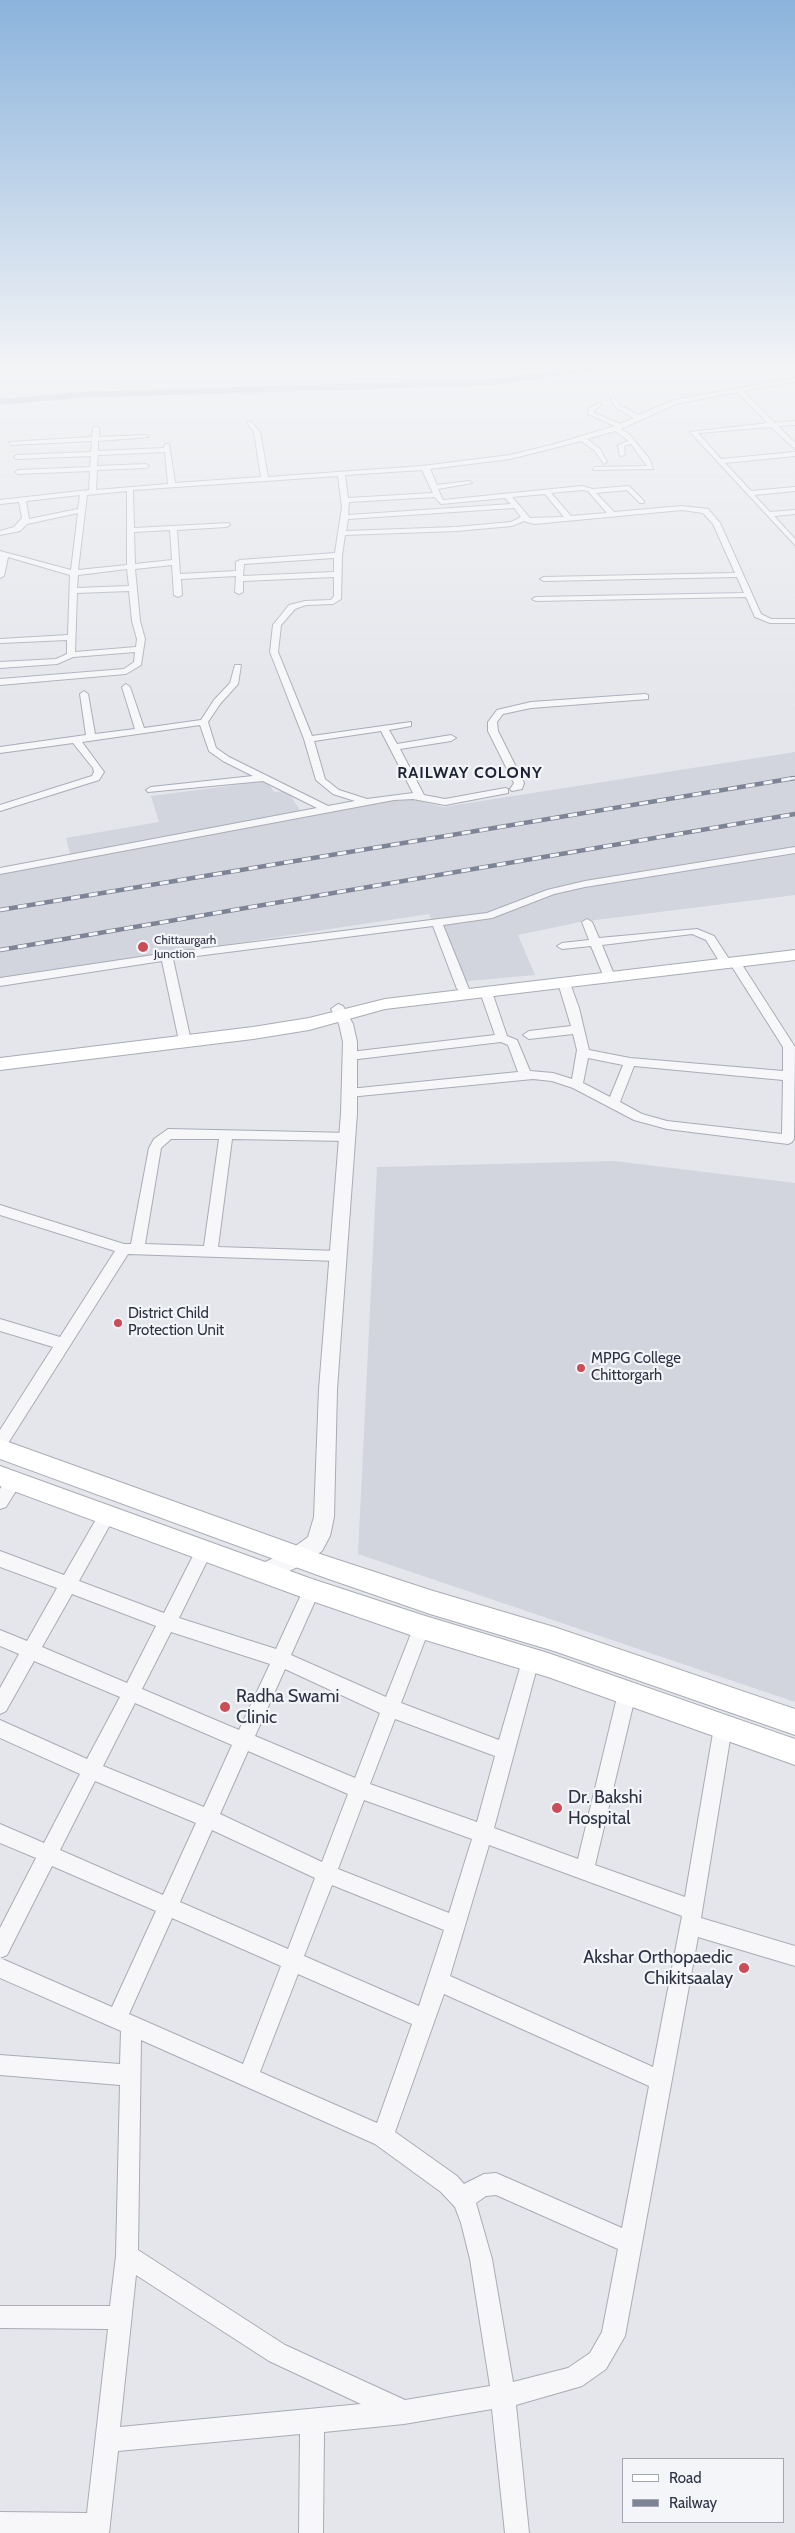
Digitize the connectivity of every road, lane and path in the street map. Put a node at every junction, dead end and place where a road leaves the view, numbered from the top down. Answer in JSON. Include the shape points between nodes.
{"nodes":[{"id":1,"x":90,"y":483,"type":"edge"},
{"id":2,"x":200,"y":483,"type":"edge"},
{"id":3,"x":343,"y":483,"type":"edge"},
{"id":4,"x":432,"y":483,"type":"edge"},
{"id":5,"x":467,"y":483,"type":"edge"},
{"id":6,"x":740,"y":483,"type":"edge"},
{"id":7,"x":172,"y":485,"type":"joint"},
{"id":8,"x":434,"y":487,"type":"junction"},
{"id":9,"x":130,"y":489,"type":"junction"},
{"id":10,"x":795,"y":490,"type":"edge"},
{"id":11,"x":546,"y":491,"type":"junction"},
{"id":12,"x":591,"y":491,"type":"junction"},
{"id":13,"x":88,"y":492,"type":"junction"},
{"id":14,"x":749,"y":493,"type":"junction"},
{"id":15,"x":507,"y":495,"type":"junction"},
{"id":16,"x":439,"y":498,"type":"junction"},
{"id":17,"x":22,"y":499,"type":"junction"},
{"id":18,"x":345,"y":500,"type":"junction"},
{"id":19,"x":0,"y":502,"type":"edge"},
{"id":20,"x":642,"y":502,"type":"dead end"},
{"id":21,"x":516,"y":506,"type":"junction"},
{"id":22,"x":82,"y":510,"type":"junction"},
{"id":23,"x":445,"y":511,"type":"junction"},
{"id":24,"x":795,"y":512,"type":"edge"},
{"id":25,"x":406,"y":513,"type":"junction"},
{"id":26,"x":612,"y":514,"type":"junction"},
{"id":27,"x":768,"y":514,"type":"junction"},
{"id":28,"x":345,"y":517,"type":"junction"},
{"id":29,"x":526,"y":518,"type":"junction"},
{"id":30,"x":569,"y":519,"type":"junction"},
{"id":31,"x":25,"y":522,"type":"junction"},
{"id":32,"x":226,"y":525,"type":"dead end"},
{"id":33,"x":174,"y":527,"type":"junction"},
{"id":34,"x":130,"y":530,"type":"junction"},
{"id":35,"x":413,"y":531,"type":"junction"},
{"id":36,"x":0,"y":533,"type":"edge"},
{"id":37,"x":343,"y":533,"type":"junction"},
{"id":38,"x":795,"y":543,"type":"edge"},
{"id":39,"x":2,"y":553,"type":"edge"},
{"id":40,"x":338,"y":555,"type":"junction"},
{"id":41,"x":175,"y":562,"type":"junction"},
{"id":42,"x":131,"y":566,"type":"junction"},
{"id":43,"x":74,"y":573,"type":"junction"},
{"id":44,"x":0,"y":574,"type":"edge"},
{"id":45,"x":339,"y":574,"type":"junction"},
{"id":46,"x":738,"y":574,"type":"junction"},
{"id":47,"x":239,"y":576,"type":"junction"},
{"id":48,"x":176,"y":577,"type":"junction"},
{"id":49,"x":544,"y":579,"type":"dead end"},
{"id":50,"x":642,"y":587,"type":"junction"},
{"id":51,"x":133,"y":588,"type":"junction"},
{"id":52,"x":73,"y":591,"type":"junction"},
{"id":53,"x":239,"y":592,"type":"dead end"},
{"id":54,"x":178,"y":595,"type":"dead end"},
{"id":55,"x":748,"y":595,"type":"junction"},
{"id":56,"x":536,"y":599,"type":"dead end"},
{"id":57,"x":795,"y":621,"type":"edge"},
{"id":58,"x":71,"y":637,"type":"junction"},
{"id":59,"x":0,"y":641,"type":"edge"},
{"id":60,"x":139,"y":649,"type":"junction"},
{"id":61,"x":71,"y":655,"type":"junction"},
{"id":62,"x":0,"y":665,"type":"edge"},
{"id":63,"x":238,"y":668,"type":"dead end"},
{"id":64,"x":0,"y":682,"type":"edge"},
{"id":65,"x":126,"y":686,"type":"dead end"},
{"id":66,"x":84,"y":694,"type":"dead end"},
{"id":67,"x":645,"y":697,"type":"dead end"},
{"id":68,"x":204,"y":722,"type":"junction"},
{"id":69,"x":408,"y":724,"type":"dead end"},
{"id":70,"x":384,"y":728,"type":"junction"},
{"id":71,"x":140,"y":730,"type":"junction"},
{"id":72,"x":91,"y":736,"type":"junction"},
{"id":73,"x":451,"y":738,"type":"dead end"},
{"id":74,"x":75,"y":739,"type":"junction"},
{"id":75,"x":309,"y":739,"type":"junction"},
{"id":76,"x":394,"y":747,"type":"junction"},
{"id":77,"x":0,"y":750,"type":"edge"},
{"id":78,"x":266,"y":778,"type":"junction"},
{"id":79,"x":152,"y":790,"type":"dead end"},
{"id":80,"x":420,"y":798,"type":"junction"},
{"id":81,"x":366,"y":802,"type":"junction"},
{"id":82,"x":0,"y":808,"type":"edge"},
{"id":83,"x":326,"y":809,"type":"junction"},
{"id":84,"x":795,"y":850,"type":"edge"},
{"id":85,"x":0,"y":870,"type":"edge"},
{"id":86,"x":588,"y":922,"type":"dead end"},
{"id":87,"x":438,"y":924,"type":"junction"},
{"id":88,"x":595,"y":942,"type":"junction"},
{"id":89,"x":562,"y":946,"type":"dead end"},
{"id":90,"x":795,"y":950,"type":"edge"},
{"id":91,"x":168,"y":956,"type":"junction"},
{"id":92,"x":795,"y":956,"type":"edge"},
{"id":93,"x":729,"y":960,"type":"junction"},
{"id":94,"x":607,"y":972,"type":"junction"},
{"id":95,"x":0,"y":982,"type":"edge"},
{"id":96,"x":564,"y":982,"type":"junction"},
{"id":97,"x":463,"y":989,"type":"junction"},
{"id":98,"x":486,"y":992,"type":"junction"},
{"id":99,"x":340,"y":1013,"type":"junction"},
{"id":100,"x":579,"y":1029,"type":"junction"},
{"id":101,"x":529,"y":1035,"type":"dead end"},
{"id":102,"x":184,"y":1038,"type":"junction"},
{"id":103,"x":502,"y":1038,"type":"junction"},
{"id":104,"x":792,"y":1047,"type":"edge"},
{"id":105,"x":583,"y":1052,"type":"junction"},
{"id":106,"x":350,"y":1056,"type":"junction"},
{"id":107,"x":0,"y":1058,"type":"edge"},
{"id":108,"x":630,"y":1062,"type":"junction"},
{"id":109,"x":0,"y":1064,"type":"edge"},
{"id":110,"x":526,"y":1076,"type":"junction"},
{"id":111,"x":788,"y":1076,"type":"junction"},
{"id":112,"x":577,"y":1085,"type":"junction"},
{"id":113,"x":349,"y":1093,"type":"junction"},
{"id":114,"x":613,"y":1104,"type":"junction"},
{"id":115,"x":226,"y":1134,"type":"junction"},
{"id":116,"x":348,"y":1136,"type":"junction"},
{"id":117,"x":792,"y":1139,"type":"edge"},
{"id":118,"x":2,"y":1215,"type":"edge"},
{"id":119,"x":130,"y":1249,"type":"junction"},
{"id":120,"x":210,"y":1252,"type":"junction"},
{"id":121,"x":338,"y":1256,"type":"junction"},
{"id":122,"x":0,"y":1325,"type":"edge"},
{"id":123,"x":63,"y":1344,"type":"junction"},
{"id":124,"x":0,"y":1444,"type":"edge"},
{"id":125,"x":0,"y":1449,"type":"edge"},
{"id":126,"x":7,"y":1479,"type":"edge"},
{"id":127,"x":0,"y":1502,"type":"edge"},
{"id":128,"x":108,"y":1514,"type":"junction"},
{"id":129,"x":205,"y":1549,"type":"junction"},
{"id":130,"x":297,"y":1556,"type":"junction"},
{"id":131,"x":0,"y":1559,"type":"edge"},
{"id":132,"x":266,"y":1572,"type":"junction"},
{"id":133,"x":69,"y":1584,"type":"junction"},
{"id":134,"x":312,"y":1590,"type":"junction"},
{"id":135,"x":167,"y":1622,"type":"junction"},
{"id":136,"x":422,"y":1627,"type":"junction"},
{"id":137,"x":0,"y":1638,"type":"edge"},
{"id":138,"x":30,"y":1652,"type":"junction"},
{"id":139,"x":281,"y":1659,"type":"junction"},
{"id":140,"x":530,"y":1660,"type":"junction"},
{"id":141,"x":131,"y":1692,"type":"junction"},
{"id":142,"x":627,"y":1693,"type":"junction"},
{"id":143,"x":0,"y":1705,"type":"edge"},
{"id":144,"x":390,"y":1708,"type":"junction"},
{"id":145,"x":795,"y":1722,"type":"edge"},
{"id":146,"x":723,"y":1727,"type":"junction"},
{"id":147,"x":0,"y":1729,"type":"edge"},
{"id":148,"x":243,"y":1742,"type":"junction"},
{"id":149,"x":505,"y":1751,"type":"junction"},
{"id":150,"x":795,"y":1752,"type":"edge"},
{"id":151,"x":91,"y":1770,"type":"junction"},
{"id":152,"x":360,"y":1789,"type":"junction"},
{"id":153,"x":208,"y":1818,"type":"junction"},
{"id":154,"x":0,"y":1833,"type":"edge"},
{"id":155,"x":483,"y":1833,"type":"junction"},
{"id":156,"x":49,"y":1853,"type":"junction"},
{"id":157,"x":584,"y":1871,"type":"junction"},
{"id":158,"x":327,"y":1874,"type":"junction"},
{"id":159,"x":168,"y":1906,"type":"junction"},
{"id":160,"x":692,"y":1917,"type":"junction"},
{"id":161,"x":455,"y":1925,"type":"junction"},
{"id":162,"x":0,"y":1948,"type":"edge"},
{"id":163,"x":795,"y":1956,"type":"edge"},
{"id":164,"x":293,"y":1960,"type":"junction"},
{"id":165,"x":0,"y":1968,"type":"edge"},
{"id":166,"x":438,"y":1981,"type":"junction"},
{"id":167,"x":424,"y":2019,"type":"junction"},
{"id":168,"x":124,"y":2022,"type":"junction"},
{"id":169,"x":0,"y":2065,"type":"edge"},
{"id":170,"x":131,"y":2076,"type":"junction"},
{"id":171,"x":248,"y":2077,"type":"junction"},
{"id":172,"x":661,"y":2081,"type":"junction"},
{"id":173,"x":383,"y":2136,"type":"junction"},
{"id":174,"x":464,"y":2200,"type":"junction"},
{"id":175,"x":630,"y":2243,"type":"junction"},
{"id":176,"x":127,"y":2256,"type":"junction"},
{"id":177,"x":0,"y":2317,"type":"edge"},
{"id":178,"x":121,"y":2318,"type":"junction"},
{"id":179,"x":503,"y":2396,"type":"junction"},
{"id":180,"x":404,"y":2412,"type":"junction"},
{"id":181,"x":312,"y":2421,"type":"junction"},
{"id":182,"x":108,"y":2440,"type":"junction"},
{"id":183,"x":0,"y":2524,"type":"edge"},
{"id":184,"x":98,"y":2530,"type":"edge"},
{"id":185,"x":311,"y":2533,"type":"edge"},
{"id":186,"x":517,"y":2533,"type":"edge"}],
"edges":[{"from":1,"to":13,"type":"street"},
{"from":2,"to":7,"type":"street"},
{"from":3,"to":18,"type":"street"},
{"from":4,"to":8,"type":"street"},
{"from":5,"to":8,"type":"street"},
{"from":6,"to":14,"type":"street"},
{"from":7,"to":9,"type":"street"},
{"from":8,"to":16,"type":"street"},
{"from":9,"to":13,"type":"street"},
{"from":9,"to":34,"type":"street"},
{"from":10,"to":14,"type":"street"},
{"from":11,"to":12,"type":"street","via":[[578,488]]},
{"from":11,"to":15,"type":"street"},
{"from":11,"to":30,"type":"street"},
{"from":12,"to":20,"type":"street","via":[[630,488]]},
{"from":12,"to":26,"type":"street"},
{"from":13,"to":17,"type":"street"},
{"from":13,"to":22,"type":"street"},
{"from":14,"to":27,"type":"street"},
{"from":15,"to":16,"type":"street"},
{"from":15,"to":21,"type":"street"},
{"from":16,"to":18,"type":"street"},
{"from":16,"to":23,"type":"street"},
{"from":17,"to":19,"type":"street"},
{"from":17,"to":31,"type":"street"},
{"from":18,"to":28,"type":"street"},
{"from":21,"to":23,"type":"street"},
{"from":21,"to":29,"type":"street"},
{"from":22,"to":31,"type":"street"},
{"from":22,"to":43,"type":"street"},
{"from":23,"to":25,"type":"street"},
{"from":24,"to":27,"type":"street"},
{"from":25,"to":28,"type":"street"},
{"from":25,"to":35,"type":"street"},
{"from":26,"to":30,"type":"street"},
{"from":26,"to":46,"type":"street","via":[[682,508],[705,511],[716,523]]},
{"from":27,"to":38,"type":"street"},
{"from":28,"to":37,"type":"street"},
{"from":29,"to":30,"type":"street","via":[[534,522]]},
{"from":29,"to":35,"type":"street","via":[[501,525]]},
{"from":31,"to":36,"type":"street"},
{"from":32,"to":33,"type":"street"},
{"from":33,"to":34,"type":"street"},
{"from":33,"to":41,"type":"street"},
{"from":34,"to":42,"type":"street"},
{"from":35,"to":37,"type":"street"},
{"from":37,"to":40,"type":"street"},
{"from":39,"to":43,"type":"street"},
{"from":39,"to":44,"type":"street"},
{"from":40,"to":45,"type":"street"},
{"from":40,"to":47,"type":"street","via":[[243,561],[239,564]]},
{"from":41,"to":42,"type":"street"},
{"from":41,"to":48,"type":"street"},
{"from":42,"to":43,"type":"street"},
{"from":42,"to":51,"type":"street"},
{"from":43,"to":52,"type":"street"},
{"from":45,"to":47,"type":"street"},
{"from":45,"to":75,"type":"street","via":[[336,600],[292,607],[277,625],[274,652]]},
{"from":46,"to":50,"type":"street"},
{"from":46,"to":55,"type":"street"},
{"from":47,"to":48,"type":"street"},
{"from":47,"to":53,"type":"street"},
{"from":48,"to":54,"type":"street"},
{"from":49,"to":50,"type":"street"},
{"from":50,"to":55,"type":"street"},
{"from":50,"to":56,"type":"street"},
{"from":51,"to":52,"type":"street"},
{"from":51,"to":60,"type":"street","via":[[141,638]]},
{"from":52,"to":58,"type":"street"},
{"from":55,"to":57,"type":"street","via":[[763,619]]},
{"from":58,"to":59,"type":"street"},
{"from":58,"to":61,"type":"street"},
{"from":60,"to":61,"type":"street"},
{"from":60,"to":64,"type":"street","via":[[138,663],[126,671]]},
{"from":61,"to":62,"type":"street","via":[[57,661]]},
{"from":63,"to":68,"type":"street","via":[[234,684]]},
{"from":65,"to":71,"type":"street"},
{"from":66,"to":72,"type":"street"},
{"from":67,"to":80,"type":"street","via":[[531,705],[500,712],[492,722],[493,731],[519,787],[445,802]]},
{"from":68,"to":71,"type":"street"},
{"from":68,"to":78,"type":"street","via":[[216,753]]},
{"from":69,"to":70,"type":"street"},
{"from":70,"to":75,"type":"street"},
{"from":70,"to":76,"type":"street"},
{"from":71,"to":72,"type":"street"},
{"from":72,"to":74,"type":"street"},
{"from":73,"to":76,"type":"street"},
{"from":74,"to":77,"type":"street"},
{"from":74,"to":82,"type":"street","via":[[97,768],[96,778]]},
{"from":75,"to":81,"type":"street","via":[[324,784],[336,792]]},
{"from":76,"to":80,"type":"street"},
{"from":78,"to":79,"type":"street"},
{"from":78,"to":83,"type":"street"},
{"from":80,"to":81,"type":"street","via":[[403,796]]},
{"from":81,"to":83,"type":"street"},
{"from":83,"to":85,"type":"street"},
{"from":84,"to":87,"type":"street","via":[[585,884],[551,892],[488,916]]},
{"from":86,"to":88,"type":"street"},
{"from":87,"to":91,"type":"street","via":[[371,929]]},
{"from":87,"to":97,"type":"street"},
{"from":88,"to":89,"type":"street"},
{"from":88,"to":93,"type":"street","via":[[698,931],[710,938]]},
{"from":88,"to":94,"type":"street"},
{"from":90,"to":93,"type":"main road"},
{"from":91,"to":95,"type":"street"},
{"from":91,"to":102,"type":"street"},
{"from":92,"to":93,"type":"main road"},
{"from":93,"to":94,"type":"main road"},
{"from":93,"to":96,"type":"main road"},
{"from":93,"to":104,"type":"street"},
{"from":94,"to":97,"type":"main road"},
{"from":96,"to":98,"type":"main road"},
{"from":96,"to":100,"type":"street"},
{"from":97,"to":99,"type":"main road","via":[[383,999]]},
{"from":98,"to":99,"type":"main road","via":[[384,1004]]},
{"from":98,"to":103,"type":"street"},
{"from":99,"to":102,"type":"main road","via":[[290,1027]]},
{"from":99,"to":106,"type":"street","via":[[348,1033]]},
{"from":100,"to":101,"type":"street"},
{"from":100,"to":105,"type":"street"},
{"from":102,"to":107,"type":"main road"},
{"from":102,"to":109,"type":"main road"},
{"from":103,"to":106,"type":"street"},
{"from":103,"to":110,"type":"street","via":[[513,1043]]},
{"from":104,"to":111,"type":"street"},
{"from":105,"to":108,"type":"street"},
{"from":105,"to":112,"type":"street"},
{"from":106,"to":113,"type":"street"},
{"from":108,"to":111,"type":"street"},
{"from":108,"to":114,"type":"street"},
{"from":110,"to":112,"type":"street","via":[[553,1077]]},
{"from":110,"to":113,"type":"street"},
{"from":111,"to":117,"type":"street"},
{"from":112,"to":114,"type":"street"},
{"from":113,"to":116,"type":"street"},
{"from":114,"to":117,"type":"street","via":[[638,1117],[667,1125]]},
{"from":115,"to":116,"type":"street"},
{"from":115,"to":119,"type":"street","via":[[176,1133],[168,1134],[158,1142]]},
{"from":115,"to":120,"type":"street"},
{"from":116,"to":121,"type":"street"},
{"from":118,"to":119,"type":"street"},
{"from":119,"to":120,"type":"street"},
{"from":119,"to":123,"type":"street"},
{"from":120,"to":121,"type":"street"},
{"from":121,"to":130,"type":"street","via":[[328,1389],[324,1517],[315,1544]]},
{"from":122,"to":123,"type":"street"},
{"from":123,"to":124,"type":"street"},
{"from":125,"to":130,"type":"main road"},
{"from":126,"to":127,"type":"street"},
{"from":126,"to":128,"type":"main road"},
{"from":128,"to":129,"type":"main road"},
{"from":128,"to":133,"type":"street"},
{"from":129,"to":132,"type":"main road"},
{"from":129,"to":135,"type":"street"},
{"from":130,"to":132,"type":"street"},
{"from":130,"to":145,"type":"main road","via":[[430,1602],[554,1639]]},
{"from":131,"to":133,"type":"street"},
{"from":132,"to":134,"type":"main road"},
{"from":133,"to":135,"type":"street"},
{"from":133,"to":138,"type":"street"},
{"from":134,"to":136,"type":"main road"},
{"from":134,"to":139,"type":"street"},
{"from":135,"to":139,"type":"street"},
{"from":135,"to":141,"type":"street"},
{"from":136,"to":140,"type":"main road"},
{"from":136,"to":144,"type":"street"},
{"from":137,"to":138,"type":"street"},
{"from":138,"to":141,"type":"street"},
{"from":138,"to":143,"type":"street"},
{"from":139,"to":144,"type":"street"},
{"from":139,"to":148,"type":"street"},
{"from":140,"to":142,"type":"main road"},
{"from":140,"to":149,"type":"street"},
{"from":141,"to":148,"type":"street"},
{"from":141,"to":151,"type":"street"},
{"from":142,"to":146,"type":"main road"},
{"from":142,"to":157,"type":"street"},
{"from":144,"to":149,"type":"street"},
{"from":144,"to":152,"type":"street"},
{"from":146,"to":150,"type":"main road"},
{"from":146,"to":160,"type":"street"},
{"from":147,"to":151,"type":"street"},
{"from":148,"to":152,"type":"street"},
{"from":148,"to":153,"type":"street"},
{"from":149,"to":155,"type":"street"},
{"from":151,"to":153,"type":"street"},
{"from":151,"to":156,"type":"street"},
{"from":152,"to":155,"type":"street"},
{"from":152,"to":158,"type":"street"},
{"from":153,"to":158,"type":"street"},
{"from":153,"to":159,"type":"street"},
{"from":154,"to":156,"type":"street"},
{"from":155,"to":157,"type":"street"},
{"from":155,"to":161,"type":"street"},
{"from":156,"to":159,"type":"street"},
{"from":156,"to":162,"type":"street"},
{"from":157,"to":160,"type":"street"},
{"from":158,"to":161,"type":"street"},
{"from":158,"to":164,"type":"street"},
{"from":159,"to":164,"type":"street"},
{"from":159,"to":168,"type":"street"},
{"from":160,"to":163,"type":"street"},
{"from":160,"to":172,"type":"street"},
{"from":161,"to":166,"type":"street"},
{"from":164,"to":167,"type":"street"},
{"from":164,"to":171,"type":"street"},
{"from":165,"to":168,"type":"street"},
{"from":166,"to":167,"type":"street"},
{"from":166,"to":172,"type":"street"},
{"from":167,"to":173,"type":"street"},
{"from":168,"to":170,"type":"street"},
{"from":168,"to":171,"type":"street"},
{"from":169,"to":170,"type":"street"},
{"from":170,"to":176,"type":"street"},
{"from":171,"to":173,"type":"street"},
{"from":172,"to":175,"type":"street"},
{"from":173,"to":174,"type":"street","via":[[449,2184]]},
{"from":174,"to":175,"type":"street","via":[[479,2187],[496,2184]]},
{"from":174,"to":179,"type":"street","via":[[481,2259]]},
{"from":175,"to":179,"type":"street","via":[[613,2336],[598,2361],[574,2378]]},
{"from":176,"to":178,"type":"street"},
{"from":176,"to":180,"type":"street","via":[[277,2353]]},
{"from":177,"to":178,"type":"street"},
{"from":178,"to":182,"type":"street"},
{"from":179,"to":180,"type":"street"},
{"from":179,"to":186,"type":"street"},
{"from":180,"to":181,"type":"street"},
{"from":181,"to":182,"type":"street"},
{"from":181,"to":185,"type":"street"},
{"from":182,"to":184,"type":"street"},
{"from":183,"to":184,"type":"street"}]}
